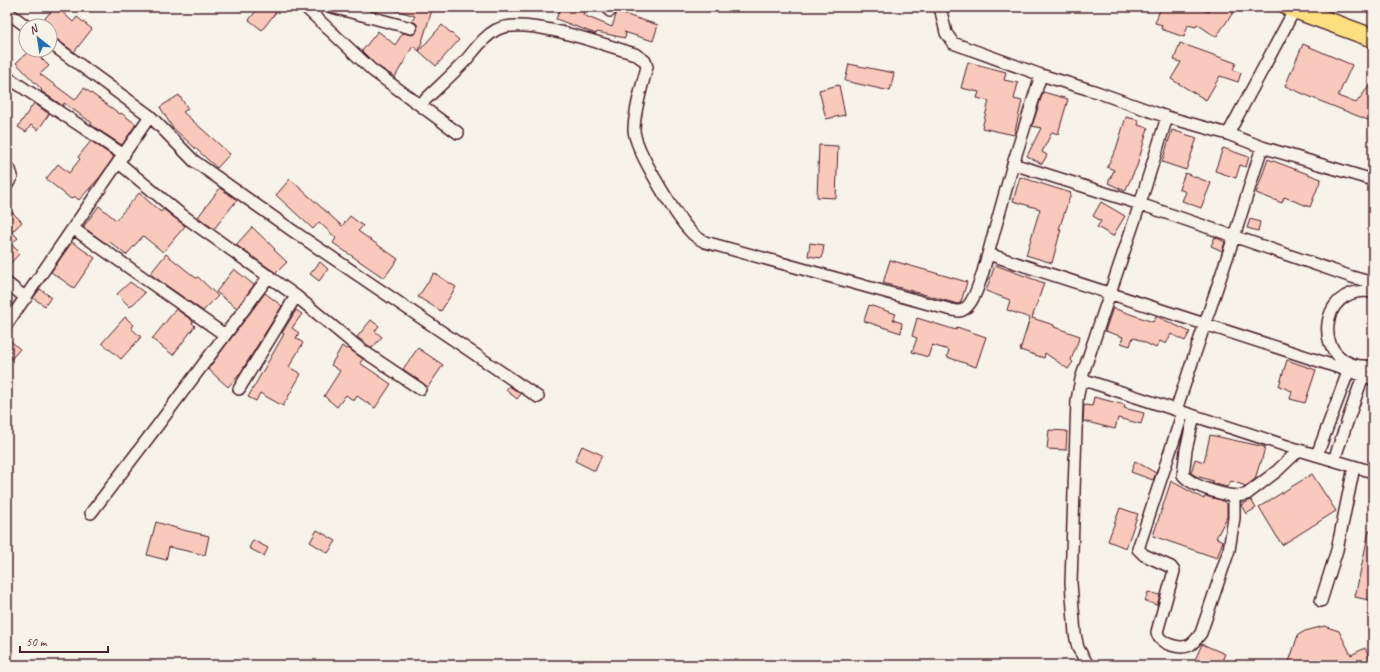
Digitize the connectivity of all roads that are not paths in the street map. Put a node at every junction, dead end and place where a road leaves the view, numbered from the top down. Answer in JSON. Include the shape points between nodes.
{"nodes":[{"id":1,"x":305,"y":7,"type":"edge"},
{"id":2,"x":332,"y":7,"type":"edge"},
{"id":3,"x":940,"y":7,"type":"edge"},
{"id":4,"x":1322,"y":7,"type":"edge"},
{"id":5,"x":1293,"y":8,"type":"edge"},
{"id":6,"x":7,"y":12,"type":"edge"},
{"id":7,"x":18,"y":20,"type":"edge"},
{"id":8,"x":1373,"y":26,"type":"edge"},
{"id":9,"x":411,"y":28,"type":"dead end"},
{"id":10,"x":1373,"y":38,"type":"edge"},
{"id":11,"x":58,"y":49,"type":"edge"},
{"id":12,"x":1041,"y":75,"type":"junction"},
{"id":13,"x":7,"y":77,"type":"edge"},
{"id":14,"x":420,"y":105,"type":"junction"},
{"id":15,"x":150,"y":116,"type":"junction"},
{"id":16,"x":1167,"y":117,"type":"junction"},
{"id":17,"x":458,"y":133,"type":"dead end"},
{"id":18,"x":1228,"y":134,"type":"junction"},
{"id":19,"x":1262,"y":147,"type":"junction"},
{"id":20,"x":122,"y":159,"type":"junction"},
{"id":21,"x":1013,"y":164,"type":"junction"},
{"id":22,"x":7,"y":168,"type":"edge"},
{"id":23,"x":1373,"y":180,"type":"edge"},
{"id":24,"x":7,"y":185,"type":"edge"},
{"id":25,"x":1140,"y":204,"type":"junction"},
{"id":26,"x":74,"y":229,"type":"junction"},
{"id":27,"x":1234,"y":237,"type":"junction"},
{"id":28,"x":988,"y":254,"type":"junction"},
{"id":29,"x":269,"y":276,"type":"junction"},
{"id":30,"x":7,"y":283,"type":"edge"},
{"id":31,"x":1373,"y":288,"type":"edge"},
{"id":32,"x":1110,"y":294,"type":"junction"},
{"id":33,"x":296,"y":296,"type":"junction"},
{"id":34,"x":26,"y":298,"type":"junction"},
{"id":35,"x":7,"y":324,"type":"edge"},
{"id":36,"x":1204,"y":324,"type":"junction"},
{"id":37,"x":224,"y":335,"type":"junction"},
{"id":38,"x":1349,"y":368,"type":"junction"},
{"id":39,"x":1368,"y":372,"type":"edge"},
{"id":40,"x":1081,"y":379,"type":"junction"},
{"id":41,"x":239,"y":389,"type":"dead end"},
{"id":42,"x":420,"y":389,"type":"dead end"},
{"id":43,"x":538,"y":397,"type":"dead end"},
{"id":44,"x":1184,"y":413,"type":"junction"},
{"id":45,"x":1298,"y":450,"type":"junction"},
{"id":46,"x":1317,"y":455,"type":"junction"},
{"id":47,"x":1334,"y":460,"type":"junction"},
{"id":48,"x":1354,"y":466,"type":"junction"},
{"id":49,"x":1373,"y":472,"type":"edge"},
{"id":50,"x":1234,"y":496,"type":"junction"},
{"id":51,"x":91,"y":513,"type":"dead end"},
{"id":52,"x":1321,"y":601,"type":"dead end"},
{"id":53,"x":1088,"y":665,"type":"edge"}],
"edges":[{"from":1,"to":14,"type":"street","via":[[372,70]]},
{"from":2,"to":9,"type":"street"},
{"from":3,"to":12,"type":"street","via":[[946,33],[953,43]]},
{"from":4,"to":8,"type":"main road"},
{"from":5,"to":10,"type":"main road"},
{"from":5,"to":18,"type":"street"},
{"from":6,"to":7,"type":"street"},
{"from":11,"to":15,"type":"street"},
{"from":12,"to":16,"type":"street"},
{"from":12,"to":21,"type":"street"},
{"from":13,"to":20,"type":"street"},
{"from":14,"to":17,"type":"street"},
{"from":14,"to":28,"type":"street","via":[[498,29],[526,26],[566,34],[636,54],[645,61],[647,67],[634,130],[636,140],[676,213],[697,238],[773,262],[959,311],[968,307],[973,299]]},
{"from":15,"to":20,"type":"street"},
{"from":15,"to":43,"type":"street","via":[[194,161]]},
{"from":16,"to":18,"type":"street"},
{"from":16,"to":25,"type":"street"},
{"from":18,"to":19,"type":"street"},
{"from":19,"to":23,"type":"street"},
{"from":19,"to":27,"type":"street"},
{"from":20,"to":26,"type":"street"},
{"from":20,"to":29,"type":"street","via":[[178,212]]},
{"from":21,"to":25,"type":"street"},
{"from":21,"to":28,"type":"street"},
{"from":22,"to":24,"type":"street","via":[[12,176]]},
{"from":25,"to":27,"type":"street"},
{"from":25,"to":32,"type":"street"},
{"from":26,"to":34,"type":"street"},
{"from":26,"to":37,"type":"street"},
{"from":27,"to":31,"type":"street","via":[[1352,277]]},
{"from":27,"to":36,"type":"street"},
{"from":28,"to":32,"type":"street"},
{"from":29,"to":33,"type":"street"},
{"from":29,"to":37,"type":"street"},
{"from":30,"to":34,"type":"street"},
{"from":31,"to":38,"type":"street","via":[[1350,294],[1340,300],[1328,318],[1328,340]]},
{"from":32,"to":36,"type":"street"},
{"from":32,"to":40,"type":"street"},
{"from":33,"to":41,"type":"street"},
{"from":33,"to":42,"type":"street","via":[[359,348]]},
{"from":34,"to":35,"type":"street"},
{"from":36,"to":38,"type":"street","via":[[1319,361]]},
{"from":36,"to":44,"type":"street"},
{"from":37,"to":51,"type":"street"},
{"from":38,"to":39,"type":"street"},
{"from":38,"to":46,"type":"street"},
{"from":39,"to":47,"type":"street"},
{"from":40,"to":44,"type":"street"},
{"from":40,"to":53,"type":"street","via":[[1076,407],[1072,583],[1075,634],[1078,648]]},
{"from":44,"to":45,"type":"street"},
{"from":44,"to":50,"type":"street","via":[[1186,450],[1183,475],[1201,487]]},
{"from":44,"to":50,"type":"street","via":[[1138,549],[1174,571],[1157,632],[1158,637],[1164,642],[1186,646],[1194,642],[1201,633],[1229,550],[1234,518]]},
{"from":45,"to":46,"type":"street"},
{"from":45,"to":50,"type":"street","via":[[1277,471],[1247,494]]},
{"from":46,"to":47,"type":"street"},
{"from":47,"to":48,"type":"street"},
{"from":48,"to":49,"type":"street"},
{"from":48,"to":52,"type":"street","via":[[1337,550]]}]}
